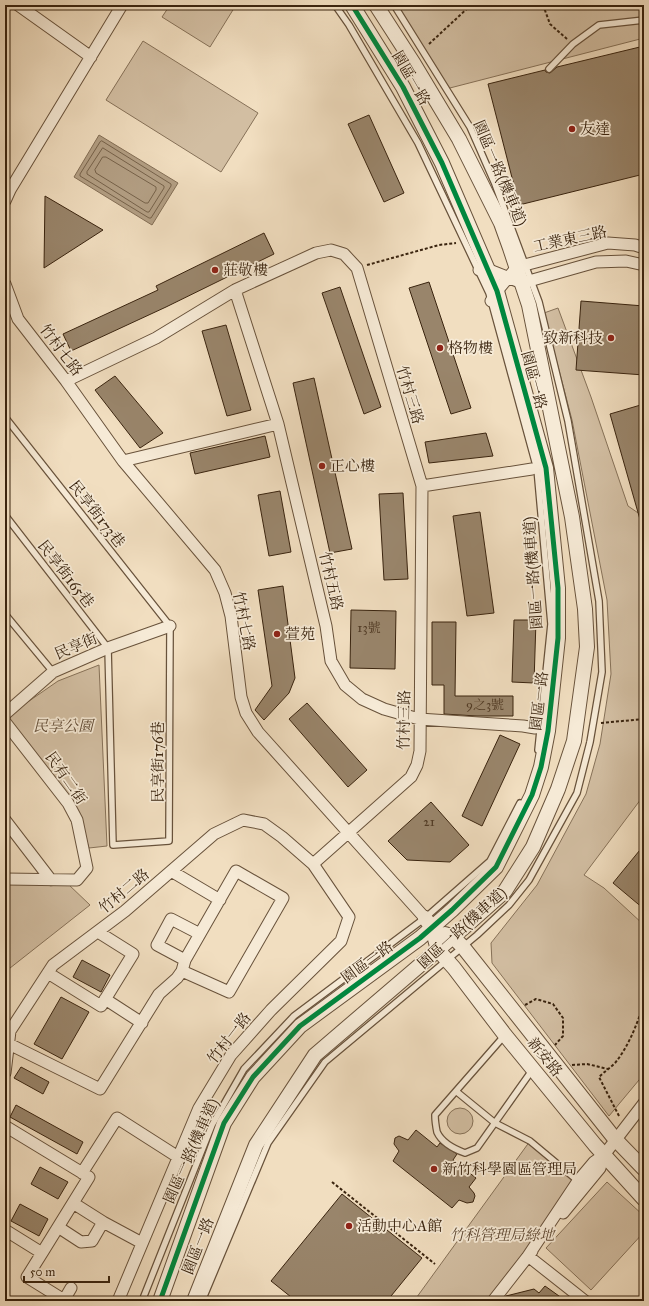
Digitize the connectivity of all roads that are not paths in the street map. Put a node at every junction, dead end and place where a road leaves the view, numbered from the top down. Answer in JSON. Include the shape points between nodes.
{"nodes":[{"id":1,"x":18,"y":5,"type":"edge"},
{"id":2,"x":122,"y":5,"type":"edge"},
{"id":3,"x":335,"y":5,"type":"edge"},
{"id":4,"x":352,"y":5,"type":"edge"},
{"id":5,"x":376,"y":5,"type":"edge"},
{"id":6,"x":394,"y":5,"type":"edge"},
{"id":7,"x":644,"y":20,"type":"edge"},
{"id":8,"x":91,"y":57,"type":"junction"},
{"id":9,"x":549,"y":69,"type":"dead end"},
{"id":10,"x":5,"y":201,"type":"edge"},
{"id":11,"x":594,"y":247,"type":"junction"},
{"id":12,"x":644,"y":248,"type":"edge"},
{"id":13,"x":600,"y":262,"type":"junction"},
{"id":14,"x":644,"y":265,"type":"edge"},
{"id":15,"x":516,"y":269,"type":"junction"},
{"id":16,"x":483,"y":270,"type":"junction"},
{"id":17,"x":527,"y":282,"type":"junction"},
{"id":18,"x":5,"y":284,"type":"edge"},
{"id":19,"x":236,"y":290,"type":"junction"},
{"id":20,"x":494,"y":296,"type":"junction"},
{"id":21,"x":66,"y":382,"type":"junction"},
{"id":22,"x":5,"y":417,"type":"edge"},
{"id":23,"x":278,"y":424,"type":"junction"},
{"id":24,"x":123,"y":461,"type":"junction"},
{"id":25,"x":532,"y":469,"type":"dead end"},
{"id":26,"x":422,"y":486,"type":"junction"},
{"id":27,"x":5,"y":515,"type":"edge"},
{"id":28,"x":5,"y":614,"type":"edge"},
{"id":29,"x":170,"y":626,"type":"junction"},
{"id":30,"x":108,"y":648,"type":"junction"},
{"id":31,"x":53,"y":672,"type":"junction"},
{"id":32,"x":5,"y":714,"type":"edge"},
{"id":33,"x":419,"y":719,"type":"junction"},
{"id":34,"x":5,"y":722,"type":"edge"},
{"id":35,"x":534,"y":728,"type":"dead end"},
{"id":36,"x":531,"y":776,"type":"dead end"},
{"id":37,"x":524,"y":795,"type":"dead end"},
{"id":38,"x":5,"y":820,"type":"edge"},
{"id":39,"x":348,"y":832,"type":"junction"},
{"id":40,"x":313,"y":864,"type":"junction"},
{"id":41,"x":171,"y":871,"type":"junction"},
{"id":42,"x":5,"y":879,"type":"edge"},
{"id":43,"x":51,"y":880,"type":"junction"},
{"id":44,"x":220,"y":900,"type":"junction"},
{"id":45,"x":429,"y":923,"type":"junction"},
{"id":46,"x":98,"y":932,"type":"junction"},
{"id":47,"x":200,"y":934,"type":"junction"},
{"id":48,"x":458,"y":942,"type":"junction"},
{"id":49,"x":443,"y":955,"type":"junction"},
{"id":50,"x":185,"y":960,"type":"junction"},
{"id":51,"x":182,"y":971,"type":"junction"},
{"id":52,"x":48,"y":973,"type":"junction"},
{"id":53,"x":105,"y":999,"type":"junction"},
{"id":54,"x":142,"y":1023,"type":"junction"},
{"id":55,"x":505,"y":1035,"type":"junction"},
{"id":56,"x":9,"y":1044,"type":"junction"},
{"id":57,"x":533,"y":1069,"type":"junction"},
{"id":58,"x":5,"y":1073,"type":"edge"},
{"id":59,"x":456,"y":1092,"type":"junction"},
{"id":60,"x":644,"y":1103,"type":"edge"},
{"id":61,"x":495,"y":1123,"type":"junction"},
{"id":62,"x":5,"y":1126,"type":"edge"},
{"id":63,"x":615,"y":1139,"type":"junction"},
{"id":64,"x":604,"y":1154,"type":"junction"},
{"id":65,"x":178,"y":1157,"type":"junction"},
{"id":66,"x":644,"y":1169,"type":"edge"},
{"id":67,"x":82,"y":1173,"type":"junction"},
{"id":68,"x":578,"y":1180,"type":"junction"},
{"id":69,"x":644,"y":1199,"type":"edge"},
{"id":70,"x":72,"y":1203,"type":"junction"},
{"id":71,"x":102,"y":1222,"type":"junction"},
{"id":72,"x":58,"y":1227,"type":"junction"},
{"id":73,"x":5,"y":1230,"type":"edge"},
{"id":74,"x":142,"y":1243,"type":"junction"},
{"id":75,"x":42,"y":1252,"type":"junction"},
{"id":76,"x":528,"y":1256,"type":"junction"},
{"id":77,"x":71,"y":1288,"type":"dead end"},
{"id":78,"x":118,"y":1301,"type":"edge"},
{"id":79,"x":142,"y":1301,"type":"edge"},
{"id":80,"x":160,"y":1301,"type":"edge"},
{"id":81,"x":194,"y":1301,"type":"edge"},
{"id":82,"x":202,"y":1301,"type":"edge"},
{"id":83,"x":493,"y":1301,"type":"edge"},
{"id":84,"x":585,"y":1301,"type":"edge"}],
"edges":[{"from":1,"to":8,"type":"street"},
{"from":2,"to":8,"type":"street"},
{"from":3,"to":16,"type":"lane","via":[[418,143]]},
{"from":4,"to":16,"type":"street","name":"園區一路","via":[[403,87],[442,163]]},
{"from":5,"to":15,"type":"street","name":"園區一路","via":[[459,139],[500,223]]},
{"from":6,"to":15,"type":"lane","name":"園區一路(機車道)","via":[[470,128],[495,184]]},
{"from":7,"to":9,"type":"lane","via":[[599,25],[573,44]]},
{"from":8,"to":10,"type":"street","via":[[53,116]]},
{"from":11,"to":12,"type":"street","name":"工業東三路","via":[[608,243]]},
{"from":11,"to":13,"type":"street"},
{"from":11,"to":15,"type":"street","name":"工業東三路"},
{"from":13,"to":14,"type":"street","name":"工業東三路","via":[[626,261]]},
{"from":13,"to":17,"type":"street","name":"工業東三路"},
{"from":15,"to":16,"type":"street"},
{"from":15,"to":17,"type":"street","name":"園區一路"},
{"from":15,"to":20,"type":"street"},
{"from":16,"to":20,"type":"street","name":"園區一路"},
{"from":17,"to":48,"type":"street","name":"園區一路","via":[[529,305],[572,517],[585,609],[587,647],[574,742],[558,789],[533,847],[505,891]]},
{"from":18,"to":21,"type":"street","name":"竹村七路","via":[[18,319]]},
{"from":19,"to":21,"type":"street","name":"竹村三路","via":[[156,338]]},
{"from":19,"to":23,"type":"street","name":"竹村五路"},
{"from":19,"to":26,"type":"street","name":"竹村三路","via":[[316,253],[331,250],[344,254],[357,268]]},
{"from":20,"to":36,"type":"lane","name":"園區一路(機車道)","via":[[537,469],[551,624],[536,764]]},
{"from":20,"to":45,"type":"street","name":"園區一路","via":[[546,468],[558,588],[558,638],[548,732],[532,795],[496,867]]},
{"from":21,"to":24,"type":"street","name":"竹村七路"},
{"from":22,"to":29,"type":"lane","name":"民享街173巷"},
{"from":23,"to":24,"type":"street"},
{"from":23,"to":33,"type":"street","name":"竹村五路","via":[[326,626],[330,661],[345,685],[362,699],[384,709]]},
{"from":24,"to":39,"type":"street","name":"竹村七路","via":[[215,570],[231,616],[241,697],[246,713],[258,732]]},
{"from":25,"to":26,"type":"street"},
{"from":26,"to":33,"type":"street","name":"竹村三路"},
{"from":27,"to":30,"type":"lane","name":"民享街165巷"},
{"from":28,"to":31,"type":"lane"},
{"from":29,"to":30,"type":"street","name":"民享街"},
{"from":29,"to":30,"type":"lane","name":"民享街176巷","via":[[169,842],[113,845]]},
{"from":30,"to":31,"type":"street","name":"民享街"},
{"from":31,"to":32,"type":"street","name":"民享街"},
{"from":33,"to":35,"type":"street","name":"竹村五路"},
{"from":33,"to":39,"type":"street","name":"竹村三路","via":[[420,751],[411,777]]},
{"from":34,"to":43,"type":"street","name":"民有二街","via":[[68,803],[77,820],[87,868],[76,880]]},
{"from":37,"to":45,"type":"lane","name":"園區一路(機車道)","via":[[490,861]]},
{"from":38,"to":43,"type":"street"},
{"from":39,"to":40,"type":"street"},
{"from":39,"to":45,"type":"street","name":"竹村七路"},
{"from":40,"to":41,"type":"street","name":"竹村二路","via":[[264,824],[242,820],[214,834]]},
{"from":40,"to":65,"type":"street","name":"竹村一路","via":[[349,917],[342,941],[271,1010],[231,1055],[199,1108]]},
{"from":41,"to":44,"type":"street"},
{"from":41,"to":46,"type":"street","name":"竹村二路"},
{"from":42,"to":43,"type":"street"},
{"from":44,"to":47,"type":"street"},
{"from":44,"to":51,"type":"street","via":[[236,871],[283,898],[229,992]]},
{"from":45,"to":48,"type":"street","name":"新安路"},
{"from":45,"to":49,"type":"street","name":"新安路"},
{"from":45,"to":79,"type":"lane","name":"園區一路(機車道)","via":[[294,1016],[244,1069],[212,1125]]},
{"from":45,"to":80,"type":"street","name":"園區一路","via":[[420,938],[300,1026],[253,1077],[224,1123]]},
{"from":46,"to":52,"type":"street","name":"竹村二路","via":[[53,965]]},
{"from":46,"to":53,"type":"street","via":[[133,954]]},
{"from":47,"to":50,"type":"street"},
{"from":47,"to":50,"type":"street","via":[[171,919],[157,945]]},
{"from":48,"to":49,"type":"street","name":"園區一路"},
{"from":48,"to":63,"type":"street","name":"新安路"},
{"from":49,"to":55,"type":"street","name":"新安路"},
{"from":49,"to":81,"type":"street","name":"園區一路","via":[[314,1055],[256,1145]]},
{"from":49,"to":82,"type":"lane","name":"園區一路(機車道)","via":[[325,1062],[268,1143]]},
{"from":50,"to":51,"type":"street"},
{"from":51,"to":54,"type":"street","via":[[160,994]]},
{"from":52,"to":53,"type":"street","via":[[101,1006]]},
{"from":52,"to":56,"type":"street","name":"竹村二路","via":[[10,1031]]},
{"from":53,"to":54,"type":"street"},
{"from":54,"to":56,"type":"street","via":[[100,1089]]},
{"from":55,"to":57,"type":"street","name":"新安路"},
{"from":55,"to":59,"type":"lane"},
{"from":56,"to":58,"type":"street","name":"竹村二路"},
{"from":57,"to":61,"type":"lane"},
{"from":57,"to":64,"type":"street","name":"新安路"},
{"from":59,"to":61,"type":"lane"},
{"from":59,"to":61,"type":"lane","via":[[435,1115],[437,1132],[444,1141],[465,1153],[477,1148]]},
{"from":60,"to":63,"type":"street"},
{"from":61,"to":68,"type":"lane","via":[[530,1141]]},
{"from":62,"to":67,"type":"street"},
{"from":63,"to":64,"type":"street"},
{"from":63,"to":66,"type":"street","name":"新安路"},
{"from":64,"to":68,"type":"street"},
{"from":64,"to":69,"type":"street","name":"新安路"},
{"from":64,"to":76,"type":"street","via":[[600,1168]]},
{"from":65,"to":67,"type":"street","via":[[117,1118]]},
{"from":65,"to":74,"type":"street","name":"竹村一路"},
{"from":67,"to":70,"type":"street","via":[[88,1177]]},
{"from":68,"to":76,"type":"street"},
{"from":70,"to":71,"type":"street"},
{"from":70,"to":72,"type":"street"},
{"from":71,"to":72,"type":"street","via":[[92,1241],[80,1242]]},
{"from":71,"to":74,"type":"street"},
{"from":72,"to":75,"type":"street"},
{"from":73,"to":75,"type":"street"},
{"from":74,"to":78,"type":"street","name":"竹村一路"},
{"from":75,"to":77,"type":"street","via":[[27,1277],[64,1300]]},
{"from":76,"to":83,"type":"street"},
{"from":76,"to":84,"type":"street"}]}
